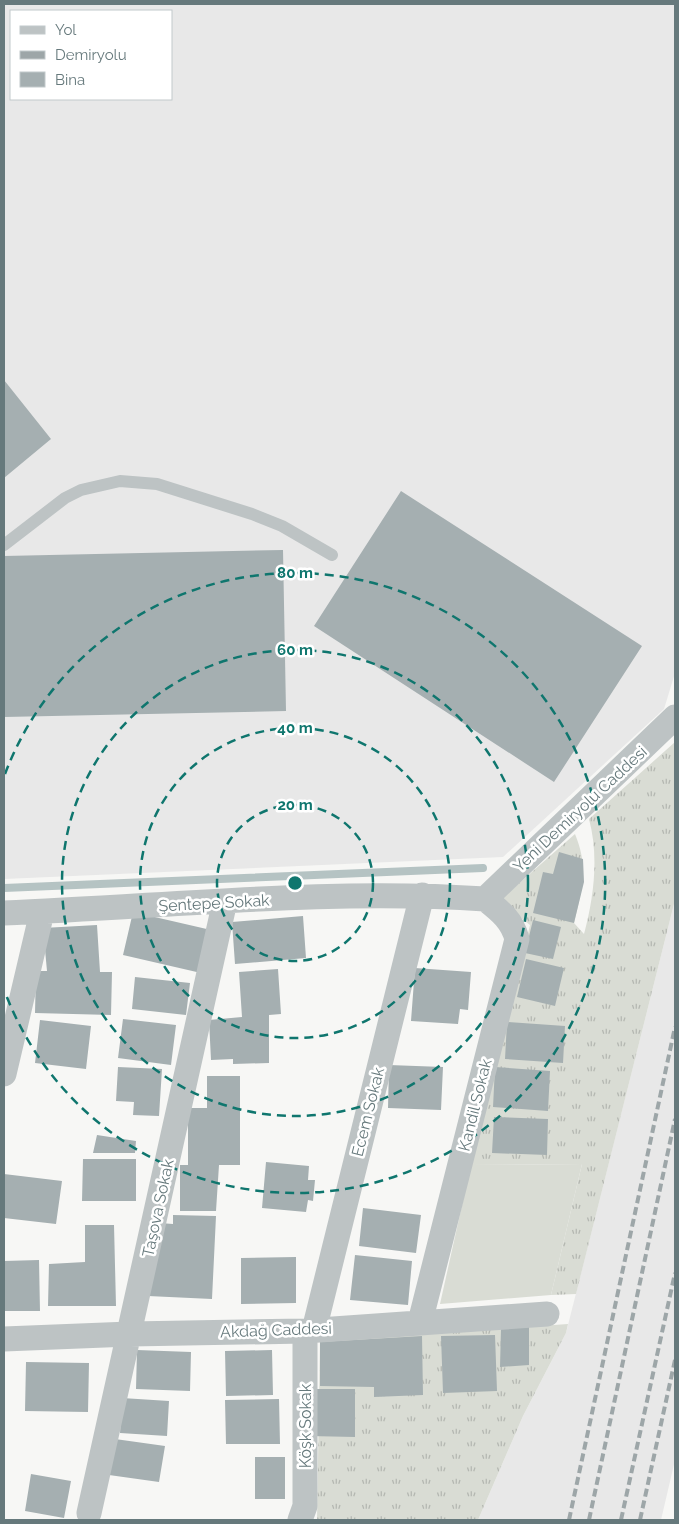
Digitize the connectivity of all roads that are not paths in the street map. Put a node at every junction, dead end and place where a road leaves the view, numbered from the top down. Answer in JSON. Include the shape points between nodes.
{"nodes":[{"id":1,"x":4,"y":545,"type":"edge"},
{"id":2,"x":332,"y":555,"type":"dead end"},
{"id":3,"x":675,"y":717,"type":"edge"},
{"id":4,"x":422,"y":895,"type":"junction"},
{"id":5,"x":484,"y":899,"type":"junction"},
{"id":6,"x":226,"y":901,"type":"junction"},
{"id":7,"x":42,"y":912,"type":"junction"},
{"id":8,"x":4,"y":914,"type":"edge"},
{"id":9,"x":4,"y":1074,"type":"edge"},
{"id":10,"x":547,"y":1314,"type":"dead end"},
{"id":11,"x":420,"y":1322,"type":"junction"},
{"id":12,"x":309,"y":1330,"type":"junction"},
{"id":13,"x":130,"y":1334,"type":"junction"},
{"id":14,"x":4,"y":1339,"type":"edge"},
{"id":15,"x":89,"y":1513,"type":"dead end"},
{"id":16,"x":300,"y":1520,"type":"edge"}],
"edges":[{"from":1,"to":2,"type":"lane","via":[[65,498],[81,490],[120,481],[157,484],[252,514],[282,526]]},
{"from":3,"to":5,"type":"street","name":"Yeni Demiryolu Caddesi"},
{"from":4,"to":5,"type":"street","name":"Şentepe Sokak"},
{"from":4,"to":6,"type":"street","name":"Şentepe Sokak"},
{"from":4,"to":12,"type":"street","name":"Ecem Sokak"},
{"from":5,"to":11,"type":"street","name":"Kandil Sokak","via":[[507,917],[517,939]]},
{"from":6,"to":7,"type":"street","name":"Şentepe Sokak"},
{"from":6,"to":13,"type":"street","name":"Taşova Sokak"},
{"from":7,"to":8,"type":"street","name":"Şentepe Sokak"},
{"from":7,"to":9,"type":"street"},
{"from":10,"to":11,"type":"street","name":"Akdağ Caddesi"},
{"from":11,"to":12,"type":"street","name":"Akdağ Caddesi"},
{"from":12,"to":13,"type":"street","name":"Akdağ Caddesi"},
{"from":12,"to":16,"type":"street","name":"Köşk Sokak","via":[[305,1506]]},
{"from":13,"to":14,"type":"street","name":"Akdağ Caddesi"},
{"from":13,"to":15,"type":"street","name":"Taşova Sokak"}]}
